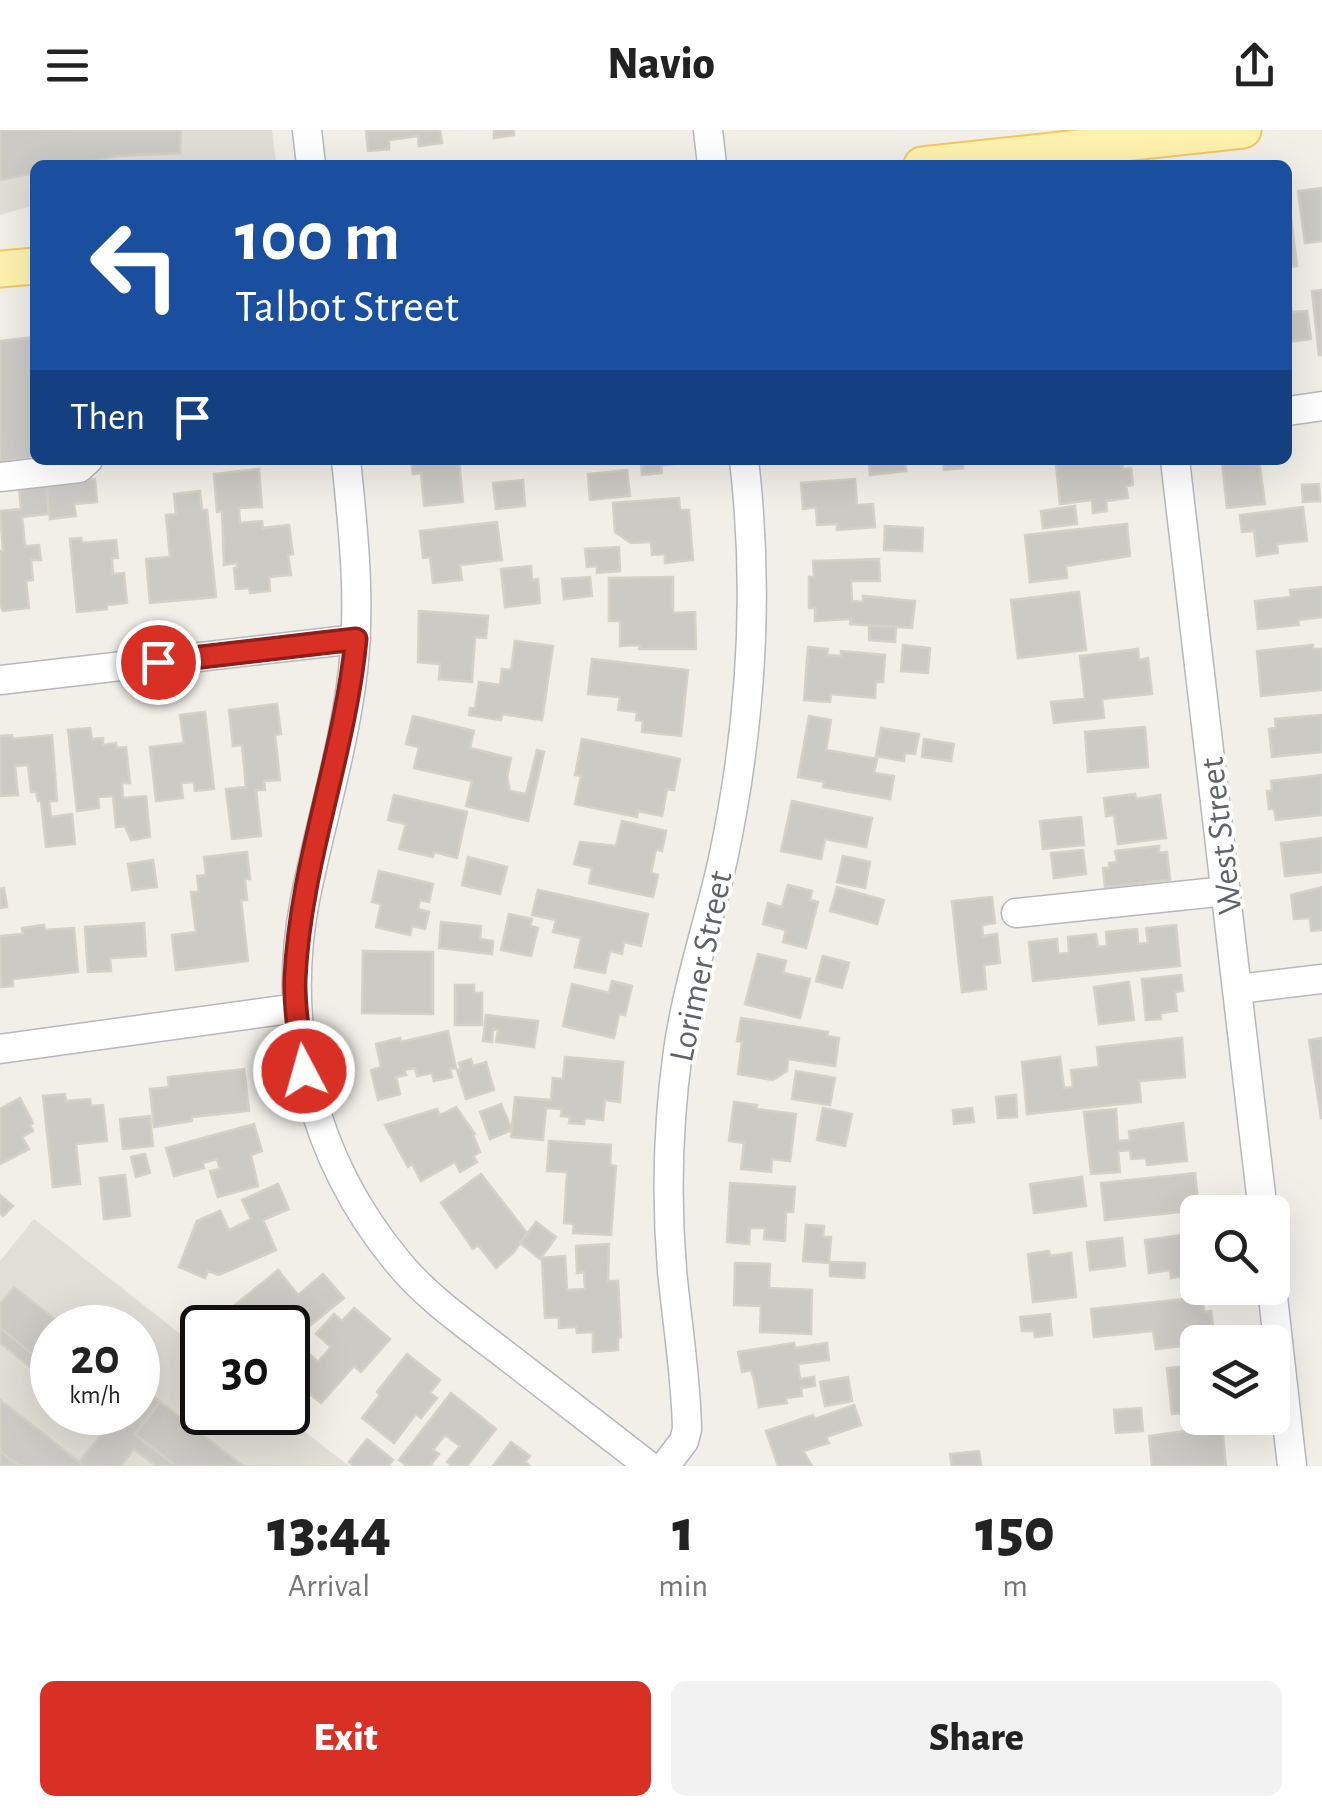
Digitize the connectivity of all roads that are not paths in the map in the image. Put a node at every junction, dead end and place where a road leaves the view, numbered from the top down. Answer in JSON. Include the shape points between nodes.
{"nodes":[{"id":1,"x":307,"y":130,"type":"edge"},
{"id":2,"x":708,"y":130,"type":"edge"},
{"id":3,"x":1243,"y":130,"type":"edge"},
{"id":4,"x":1142,"y":153,"type":"edge"},
{"id":5,"x":310,"y":160,"type":"edge"},
{"id":6,"x":711,"y":160,"type":"edge"},
{"id":7,"x":1014,"y":160,"type":"edge"},
{"id":8,"x":30,"y":267,"type":"edge"},
{"id":9,"x":0,"y":270,"type":"edge"},
{"id":10,"x":1322,"y":406,"type":"edge"},
{"id":11,"x":1292,"y":410,"type":"edge"},
{"id":12,"x":68,"y":465,"type":"edge"},
{"id":13,"x":346,"y":465,"type":"edge"},
{"id":14,"x":744,"y":465,"type":"edge"},
{"id":15,"x":1177,"y":465,"type":"edge"},
{"id":16,"x":0,"y":477,"type":"edge"},
{"id":17,"x":356,"y":639,"type":"junction"},
{"id":18,"x":0,"y":680,"type":"edge"},
{"id":19,"x":1226,"y":891,"type":"junction"},
{"id":20,"x":1016,"y":913,"type":"dead end"},
{"id":21,"x":1322,"y":979,"type":"edge"},
{"id":22,"x":1238,"y":989,"type":"junction"},
{"id":23,"x":296,"y":1008,"type":"junction"},
{"id":24,"x":0,"y":1049,"type":"edge"},
{"id":25,"x":1262,"y":1195,"type":"edge"},
{"id":26,"x":1274,"y":1305,"type":"edge"},
{"id":27,"x":648,"y":1466,"type":"edge"},
{"id":28,"x":665,"y":1466,"type":"edge"},
{"id":29,"x":1292,"y":1466,"type":"edge"}],
"edges":[{"from":1,"to":5,"type":"street"},
{"from":2,"to":6,"type":"street"},
{"from":3,"to":4,"type":"main road"},
{"from":4,"to":7,"type":"main road"},
{"from":8,"to":9,"type":"main road"},
{"from":10,"to":11,"type":"street"},
{"from":12,"to":16,"type":"street"},
{"from":13,"to":17,"type":"street"},
{"from":14,"to":28,"type":"street","name":"Lorimer Street","via":[[752,660],[734,806],[689,992],[672,1103],[669,1213],[688,1429]]},
{"from":15,"to":19,"type":"street","name":"West Street"},
{"from":17,"to":18,"type":"street"},
{"from":17,"to":23,"type":"street","via":[[342,738],[300,926]]},
{"from":19,"to":20,"type":"street"},
{"from":19,"to":22,"type":"street","name":"West Street"},
{"from":21,"to":22,"type":"street"},
{"from":22,"to":25,"type":"street","name":"West Street"},
{"from":23,"to":24,"type":"street"},
{"from":23,"to":27,"type":"street","via":[[317,1122],[336,1168],[398,1264]]},
{"from":26,"to":29,"type":"street"}]}
